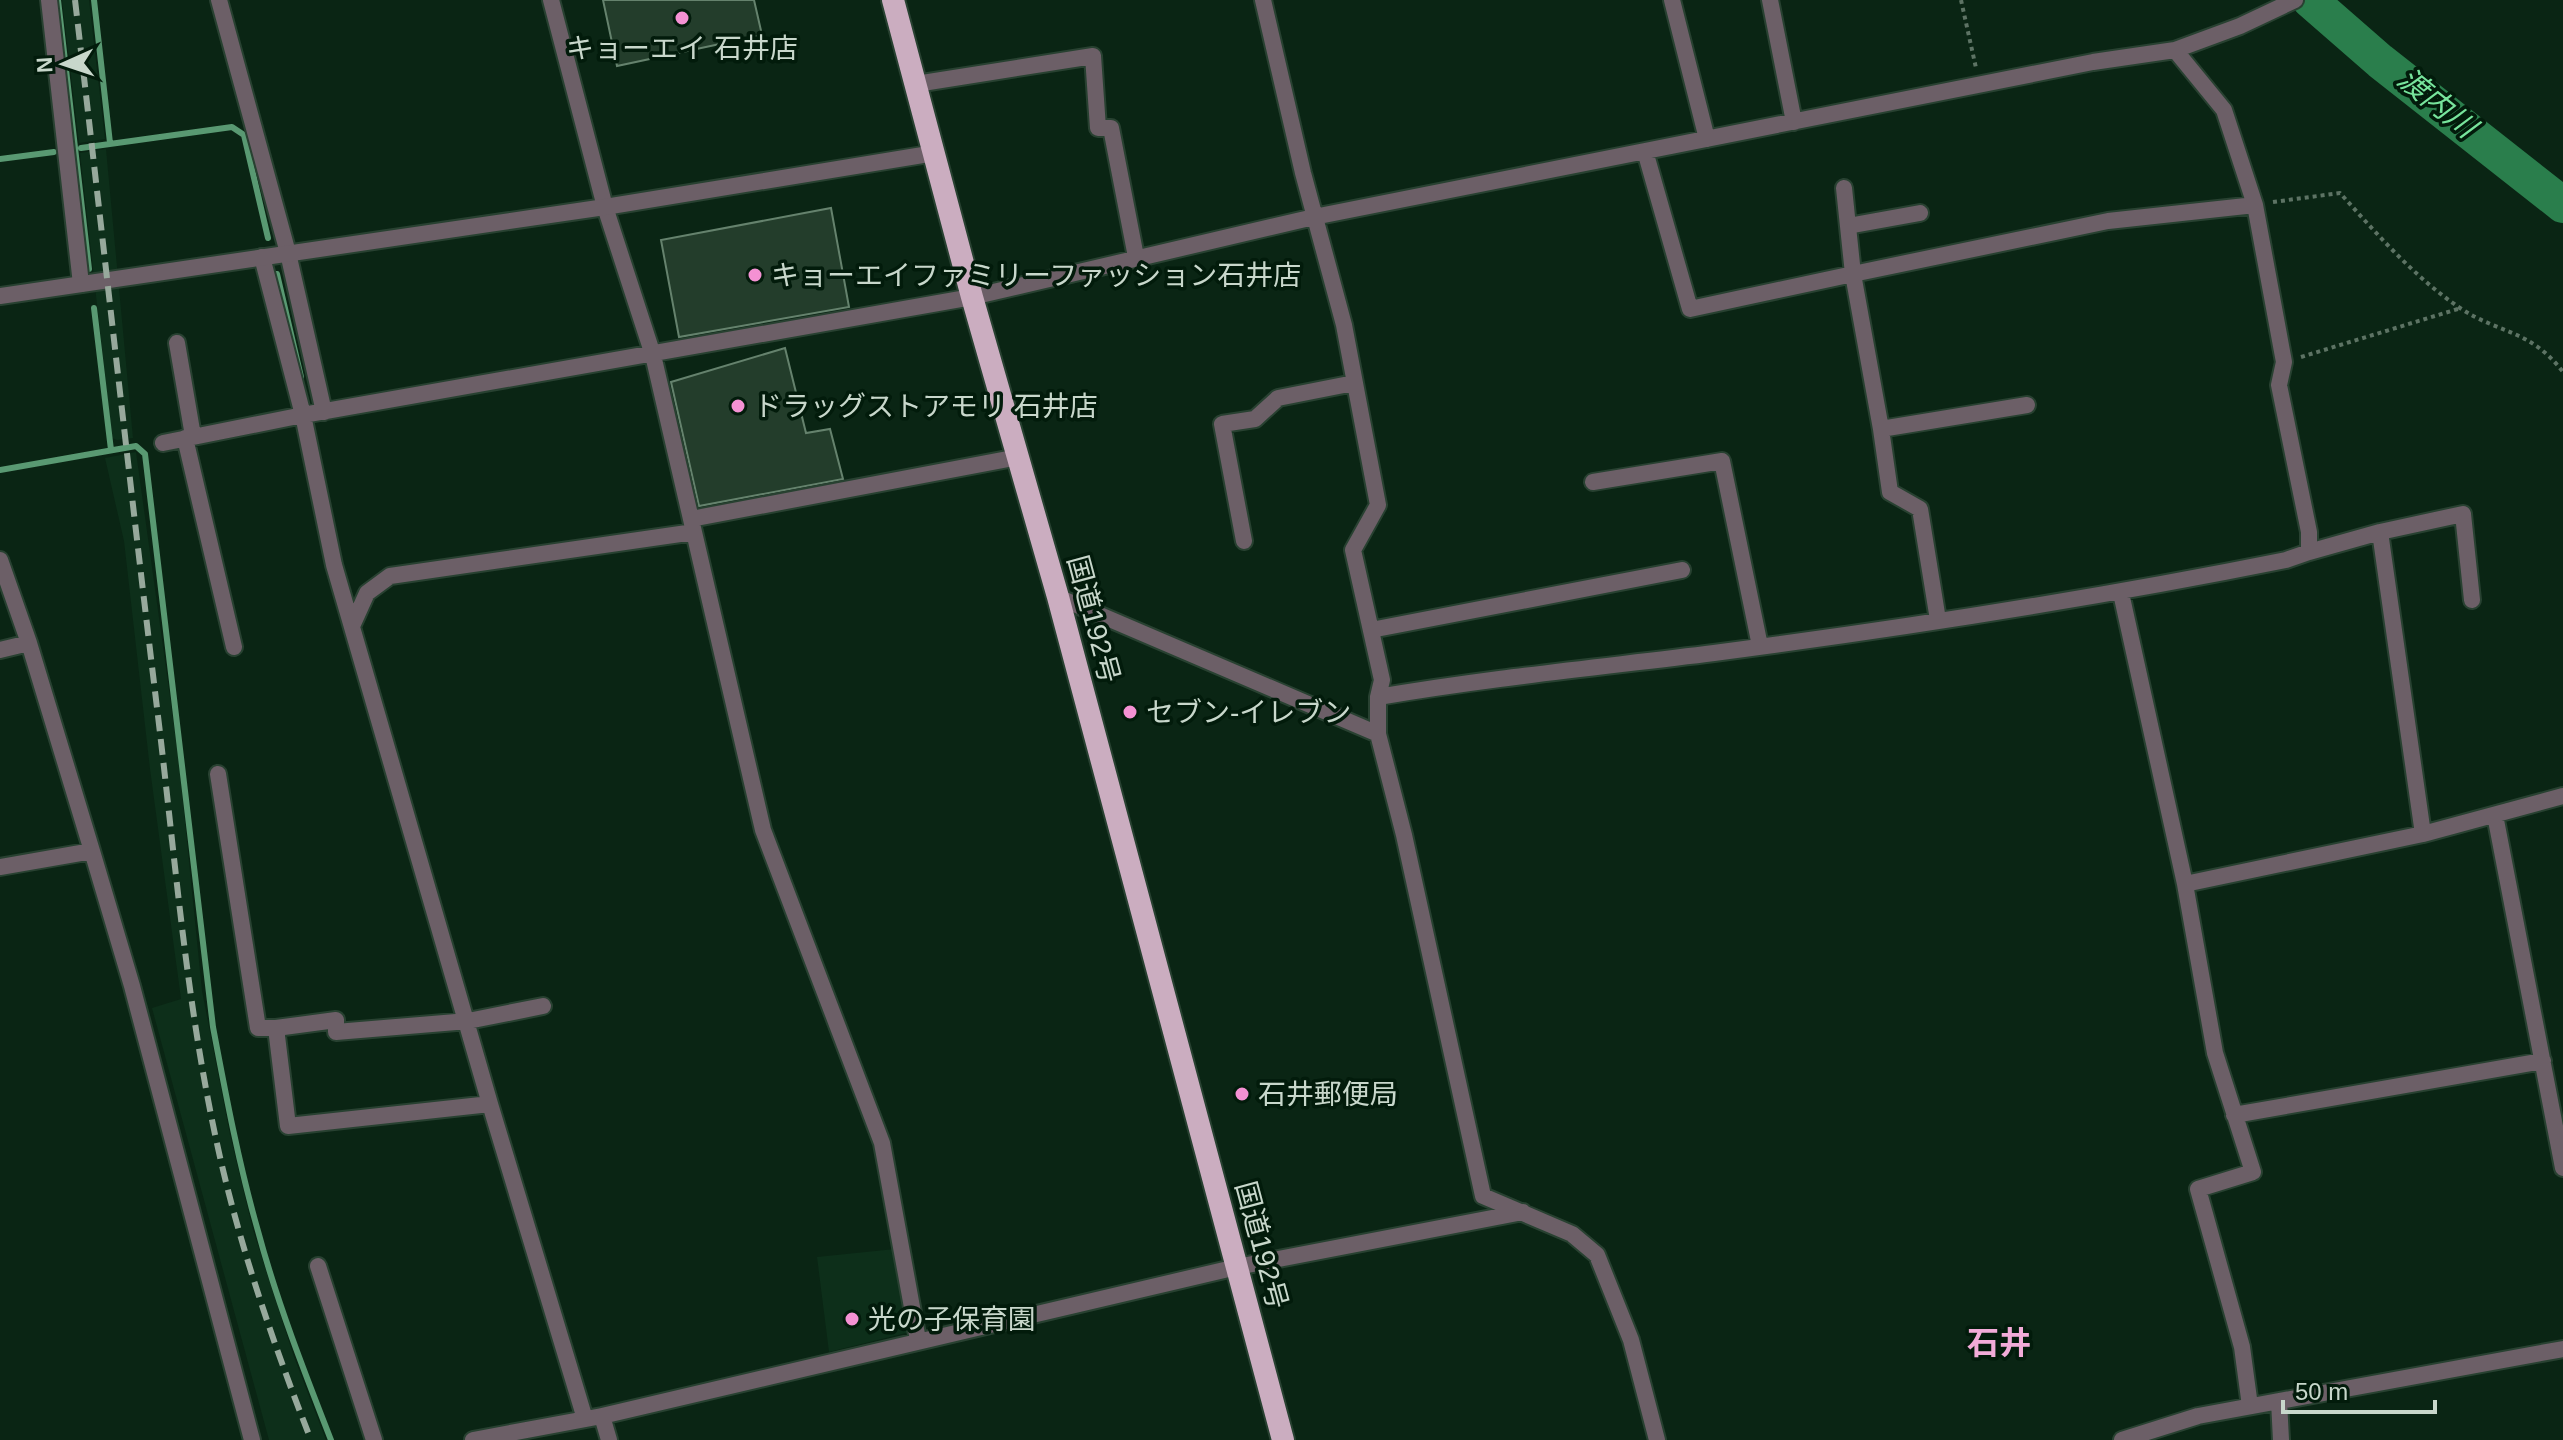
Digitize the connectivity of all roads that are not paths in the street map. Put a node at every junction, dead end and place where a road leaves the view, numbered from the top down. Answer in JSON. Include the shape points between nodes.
{"nodes":[{"id":1,"x":49,"y":0,"type":"edge"},
{"id":2,"x":219,"y":0,"type":"edge"},
{"id":3,"x":551,"y":0,"type":"edge"},
{"id":4,"x":893,"y":0,"type":"edge"},
{"id":5,"x":1263,"y":0,"type":"edge"},
{"id":6,"x":1672,"y":0,"type":"edge"},
{"id":7,"x":1770,"y":0,"type":"edge"},
{"id":8,"x":2295,"y":0,"type":"edge"},
{"id":9,"x":2175,"y":50,"type":"junction"},
{"id":10,"x":916,"y":84,"type":"junction"},
{"id":11,"x":1794,"y":122,"type":"junction"},
{"id":12,"x":1707,"y":139,"type":"junction"},
{"id":13,"x":1645,"y":151,"type":"junction"},
{"id":14,"x":935,"y":153,"type":"junction"},
{"id":15,"x":1844,"y":188,"type":"dead end"},
{"id":16,"x":2255,"y":205,"type":"junction"},
{"id":17,"x":605,"y":207,"type":"junction"},
{"id":18,"x":1920,"y":213,"type":"dead end"},
{"id":19,"x":1314,"y":217,"type":"junction"},
{"id":20,"x":1848,"y":226,"type":"junction"},
{"id":21,"x":288,"y":253,"type":"junction"},
{"id":22,"x":262,"y":257,"type":"junction"},
{"id":23,"x":1136,"y":257,"type":"junction"},
{"id":24,"x":1853,"y":274,"type":"junction"},
{"id":25,"x":81,"y":284,"type":"junction"},
{"id":26,"x":0,"y":296,"type":"edge"},
{"id":27,"x":972,"y":297,"type":"junction"},
{"id":28,"x":177,"y":343,"type":"dead end"},
{"id":29,"x":653,"y":355,"type":"junction"},
{"id":30,"x":1354,"y":383,"type":"junction"},
{"id":31,"x":2027,"y":405,"type":"dead end"},
{"id":32,"x":324,"y":412,"type":"junction"},
{"id":33,"x":303,"y":415,"type":"junction"},
{"id":34,"x":1881,"y":429,"type":"junction"},
{"id":35,"x":189,"y":437,"type":"junction"},
{"id":36,"x":163,"y":443,"type":"dead end"},
{"id":37,"x":1018,"y":457,"type":"junction"},
{"id":38,"x":1593,"y":482,"type":"dead end"},
{"id":39,"x":693,"y":526,"type":"junction"},
{"id":40,"x":2380,"y":532,"type":"junction"},
{"id":41,"x":1244,"y":541,"type":"dead end"},
{"id":42,"x":2309,"y":552,"type":"junction"},
{"id":43,"x":0,"y":560,"type":"edge"},
{"id":44,"x":1682,"y":570,"type":"dead end"},
{"id":45,"x":2121,"y":593,"type":"junction"},
{"id":46,"x":1058,"y":597,"type":"junction"},
{"id":47,"x":2472,"y":600,"type":"dead end"},
{"id":48,"x":1938,"y":620,"type":"junction"},
{"id":49,"x":353,"y":624,"type":"junction"},
{"id":50,"x":1371,"y":630,"type":"junction"},
{"id":51,"x":29,"y":643,"type":"junction"},
{"id":52,"x":1760,"y":646,"type":"junction"},
{"id":53,"x":234,"y":647,"type":"dead end"},
{"id":54,"x":0,"y":650,"type":"edge"},
{"id":55,"x":1378,"y":697,"type":"junction"},
{"id":56,"x":1378,"y":734,"type":"junction"},
{"id":57,"x":218,"y":774,"type":"dead end"},
{"id":58,"x":2563,"y":796,"type":"edge"},
{"id":59,"x":2495,"y":815,"type":"junction"},
{"id":60,"x":2423,"y":834,"type":"junction"},
{"id":61,"x":92,"y":851,"type":"junction"},
{"id":62,"x":0,"y":867,"type":"edge"},
{"id":63,"x":2185,"y":884,"type":"junction"},
{"id":64,"x":543,"y":1006,"type":"dead end"},
{"id":65,"x":468,"y":1021,"type":"junction"},
{"id":66,"x":276,"y":1028,"type":"junction"},
{"id":67,"x":2543,"y":1061,"type":"junction"},
{"id":68,"x":490,"y":1104,"type":"junction"},
{"id":69,"x":2234,"y":1115,"type":"junction"},
{"id":70,"x":2562,"y":1162,"type":"edge"},
{"id":71,"x":1523,"y":1212,"type":"junction"},
{"id":72,"x":318,"y":1266,"type":"dead end"},
{"id":73,"x":1237,"y":1267,"type":"junction"},
{"id":74,"x":918,"y":1340,"type":"junction"},
{"id":75,"x":2563,"y":1349,"type":"edge"},
{"id":76,"x":2279,"y":1401,"type":"junction"},
{"id":77,"x":2250,"y":1406,"type":"junction"},
{"id":78,"x":593,"y":1417,"type":"junction"},
{"id":79,"x":252,"y":1440,"type":"edge"},
{"id":80,"x":374,"y":1440,"type":"edge"},
{"id":81,"x":473,"y":1440,"type":"edge"},
{"id":82,"x":609,"y":1440,"type":"edge"},
{"id":83,"x":1283,"y":1440,"type":"edge"},
{"id":84,"x":1657,"y":1440,"type":"edge"},
{"id":85,"x":2122,"y":1440,"type":"edge"},
{"id":86,"x":2281,"y":1440,"type":"edge"}],
"edges":[{"from":1,"to":25,"type":"street"},
{"from":2,"to":21,"type":"street"},
{"from":3,"to":17,"type":"street"},
{"from":4,"to":10,"type":"highway","name":"国道192号"},
{"from":5,"to":19,"type":"street"},
{"from":6,"to":12,"type":"street"},
{"from":7,"to":11,"type":"street"},
{"from":8,"to":9,"type":"street"},
{"from":9,"to":11,"type":"street"},
{"from":9,"to":16,"type":"street","via":[[2224,110]]},
{"from":10,"to":14,"type":"highway","name":"国道192号"},
{"from":10,"to":23,"type":"street","via":[[1093,56],[1098,128],[1111,128]]},
{"from":11,"to":12,"type":"street"},
{"from":12,"to":13,"type":"street"},
{"from":13,"to":19,"type":"street"},
{"from":13,"to":24,"type":"street","via":[[1690,309]]},
{"from":14,"to":17,"type":"street"},
{"from":14,"to":27,"type":"highway","name":"国道192号"},
{"from":15,"to":20,"type":"street"},
{"from":16,"to":24,"type":"street","via":[[2108,221]]},
{"from":16,"to":42,"type":"street","via":[[2284,362],[2279,385]]},
{"from":17,"to":21,"type":"street"},
{"from":17,"to":29,"type":"street"},
{"from":18,"to":20,"type":"street"},
{"from":19,"to":23,"type":"street"},
{"from":19,"to":30,"type":"street"},
{"from":20,"to":24,"type":"street"},
{"from":21,"to":22,"type":"street"},
{"from":21,"to":32,"type":"street"},
{"from":22,"to":25,"type":"street"},
{"from":22,"to":33,"type":"street"},
{"from":23,"to":27,"type":"street"},
{"from":24,"to":34,"type":"street"},
{"from":25,"to":26,"type":"street"},
{"from":27,"to":29,"type":"street"},
{"from":27,"to":37,"type":"highway","name":"国道192号"},
{"from":28,"to":35,"type":"street"},
{"from":29,"to":32,"type":"street"},
{"from":29,"to":39,"type":"street"},
{"from":30,"to":41,"type":"street","via":[[1278,398],[1255,419],[1222,424]]},
{"from":30,"to":50,"type":"street","via":[[1378,505],[1353,550]]},
{"from":31,"to":34,"type":"street"},
{"from":32,"to":33,"type":"street"},
{"from":33,"to":35,"type":"street"},
{"from":33,"to":49,"type":"street","via":[[334,565]]},
{"from":34,"to":48,"type":"street","via":[[1890,492],[1920,509]]},
{"from":35,"to":36,"type":"street"},
{"from":35,"to":53,"type":"street"},
{"from":37,"to":39,"type":"street"},
{"from":37,"to":46,"type":"highway","name":"国道192号"},
{"from":38,"to":52,"type":"street","via":[[1722,461]]},
{"from":39,"to":49,"type":"street","via":[[390,576],[367,593]]},
{"from":39,"to":74,"type":"street","via":[[763,830],[882,1143]]},
{"from":40,"to":42,"type":"street"},
{"from":40,"to":47,"type":"street","via":[[2463,514]]},
{"from":40,"to":60,"type":"street"},
{"from":42,"to":45,"type":"street"},
{"from":43,"to":51,"type":"street"},
{"from":44,"to":50,"type":"street"},
{"from":45,"to":48,"type":"street"},
{"from":45,"to":63,"type":"street"},
{"from":46,"to":56,"type":"street"},
{"from":46,"to":73,"type":"highway","name":"国道192号"},
{"from":48,"to":52,"type":"street"},
{"from":49,"to":65,"type":"street"},
{"from":50,"to":55,"type":"street","via":[[1382,680]]},
{"from":51,"to":54,"type":"street"},
{"from":51,"to":61,"type":"street"},
{"from":52,"to":55,"type":"street"},
{"from":55,"to":56,"type":"street"},
{"from":56,"to":71,"type":"street","via":[[1483,1196]]},
{"from":57,"to":66,"type":"street","via":[[258,1028]]},
{"from":58,"to":59,"type":"street"},
{"from":59,"to":60,"type":"street"},
{"from":59,"to":67,"type":"street"},
{"from":60,"to":63,"type":"street"},
{"from":61,"to":62,"type":"street"},
{"from":61,"to":79,"type":"street"},
{"from":63,"to":69,"type":"street","via":[[2215,1053]]},
{"from":64,"to":65,"type":"street"},
{"from":65,"to":66,"type":"street","via":[[336,1032],[336,1020]]},
{"from":65,"to":68,"type":"street"},
{"from":66,"to":68,"type":"street","via":[[288,1126]]},
{"from":67,"to":69,"type":"street"},
{"from":67,"to":70,"type":"street"},
{"from":68,"to":78,"type":"street"},
{"from":69,"to":77,"type":"street","via":[[2253,1172],[2198,1189],[2242,1347]]},
{"from":71,"to":73,"type":"street"},
{"from":71,"to":84,"type":"street","via":[[1572,1234],[1597,1255],[1631,1340]]},
{"from":72,"to":80,"type":"street"},
{"from":73,"to":74,"type":"street"},
{"from":73,"to":83,"type":"highway","name":"国道192号"},
{"from":74,"to":78,"type":"street"},
{"from":75,"to":76,"type":"street"},
{"from":76,"to":77,"type":"street"},
{"from":76,"to":86,"type":"street"},
{"from":77,"to":85,"type":"street"},
{"from":78,"to":81,"type":"street"},
{"from":78,"to":82,"type":"street"}]}
